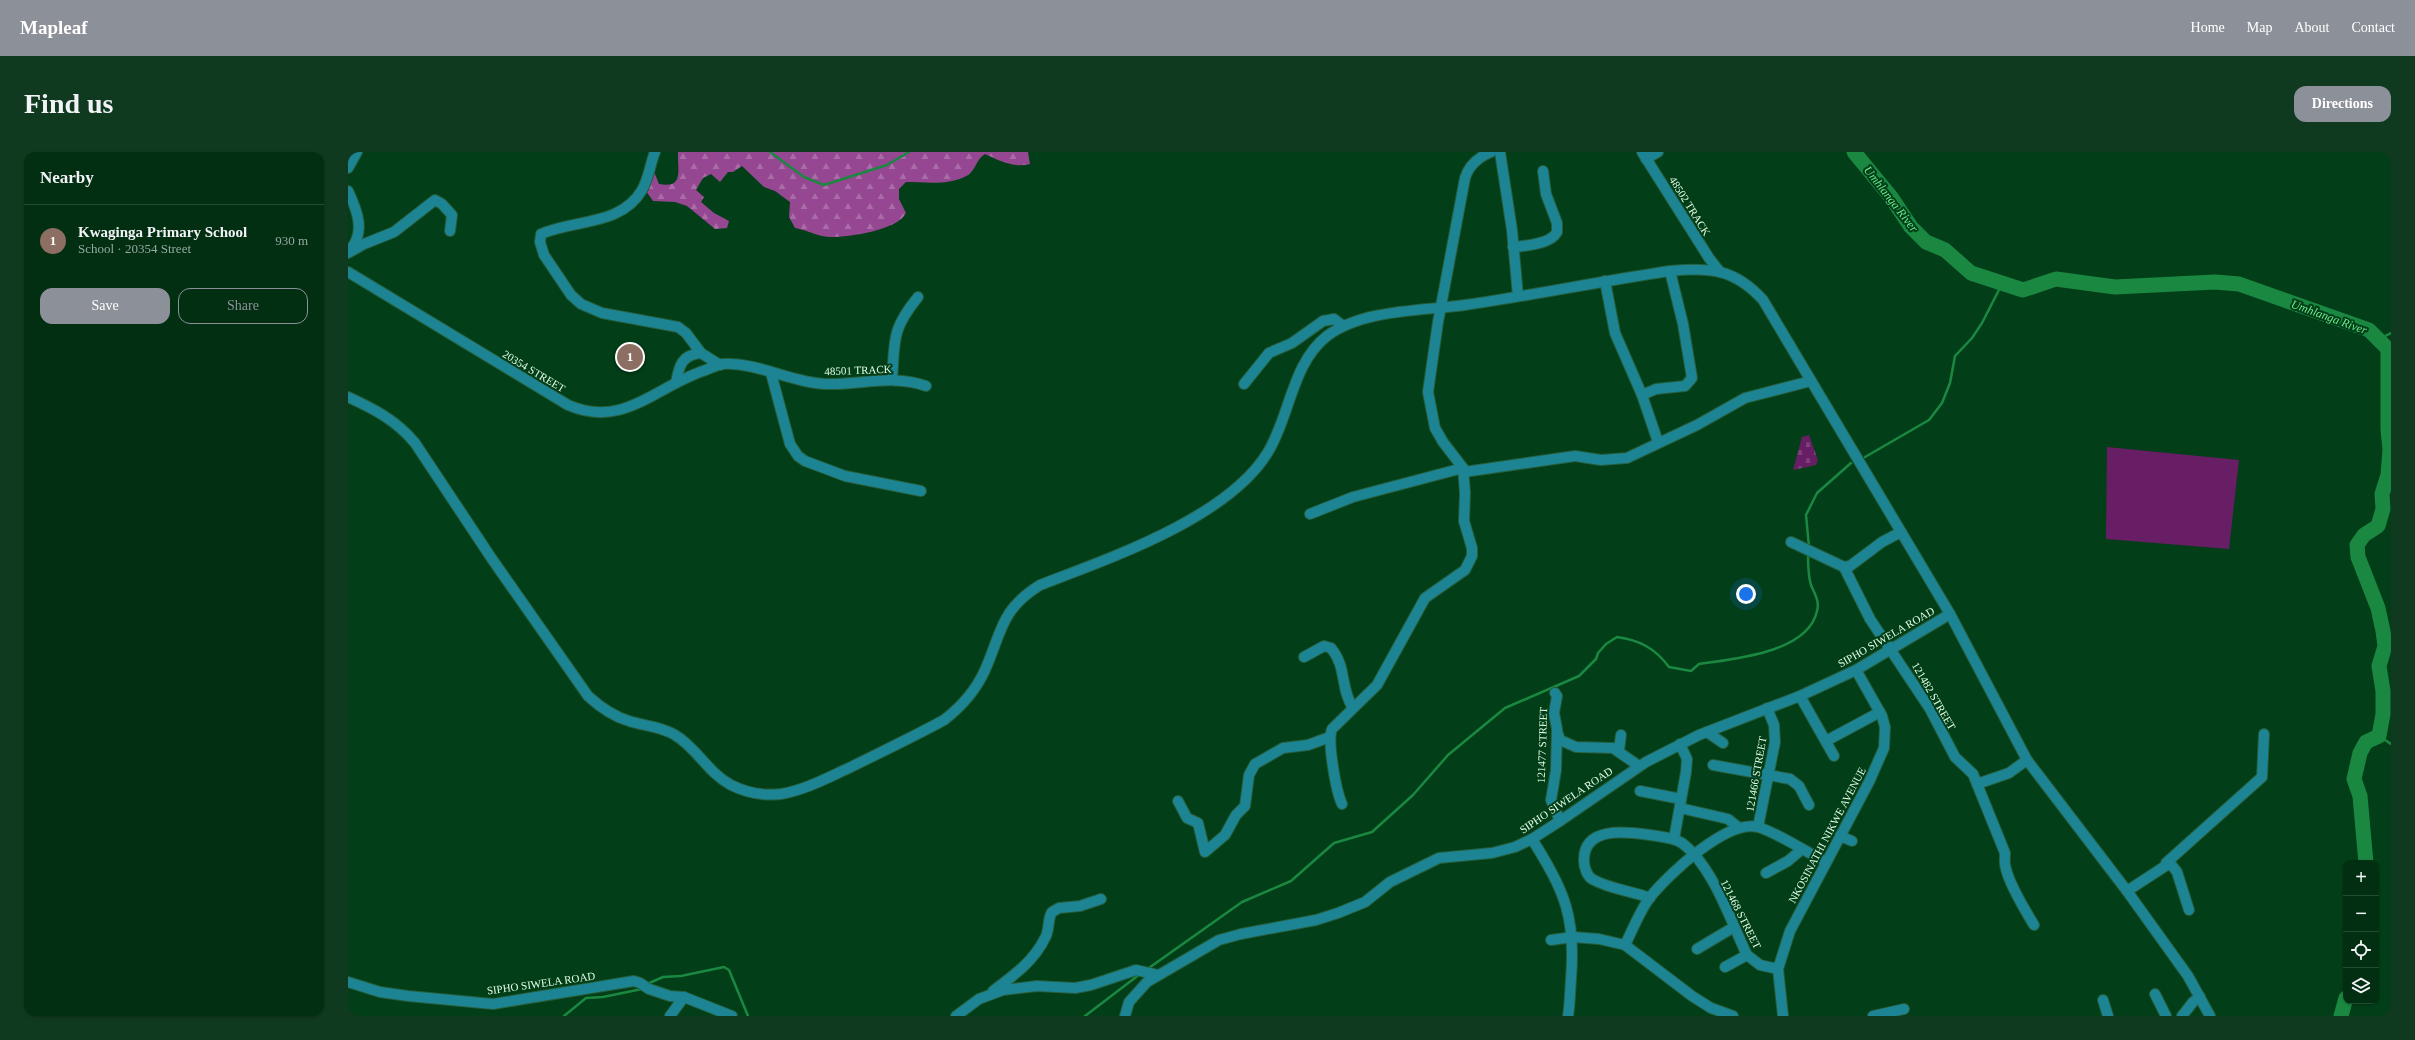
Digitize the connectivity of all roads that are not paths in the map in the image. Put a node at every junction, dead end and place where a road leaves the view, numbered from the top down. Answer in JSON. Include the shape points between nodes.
{"nodes":[{"id":1,"x":356,"y":152,"type":"edge"},
{"id":2,"x":655,"y":152,"type":"edge"},
{"id":3,"x":1491,"y":152,"type":"edge"},
{"id":4,"x":1500,"y":152,"type":"edge"},
{"id":5,"x":1658,"y":152,"type":"edge"},
{"id":6,"x":1644,"y":156,"type":"edge"},
{"id":7,"x":348,"y":168,"type":"edge"},
{"id":8,"x":1542,"y":171,"type":"dead end"},
{"id":9,"x":348,"y":191,"type":"edge"},
{"id":10,"x":450,"y":231,"type":"dead end"},
{"id":11,"x":1513,"y":247,"type":"junction"},
{"id":12,"x":348,"y":253,"type":"edge"},
{"id":13,"x":348,"y":272,"type":"edge"},
{"id":14,"x":1670,"y":272,"type":"junction"},
{"id":15,"x":1720,"y":272,"type":"junction"},
{"id":16,"x":1604,"y":281,"type":"junction"},
{"id":17,"x":1518,"y":296,"type":"junction"},
{"id":18,"x":918,"y":297,"type":"dead end"},
{"id":19,"x":1440,"y":308,"type":"junction"},
{"id":20,"x":1344,"y":326,"type":"junction"},
{"id":21,"x":701,"y":353,"type":"junction"},
{"id":22,"x":720,"y":365,"type":"junction"},
{"id":23,"x":771,"y":373,"type":"junction"},
{"id":24,"x":892,"y":380,"type":"junction"},
{"id":25,"x":1811,"y":381,"type":"junction"},
{"id":26,"x":676,"y":383,"type":"junction"},
{"id":27,"x":1244,"y":384,"type":"dead end"},
{"id":28,"x":926,"y":386,"type":"dead end"},
{"id":29,"x":1642,"y":395,"type":"junction"},
{"id":30,"x":348,"y":397,"type":"edge"},
{"id":31,"x":1658,"y":442,"type":"junction"},
{"id":32,"x":1464,"y":470,"type":"junction"},
{"id":33,"x":921,"y":491,"type":"dead end"},
{"id":34,"x":1310,"y":514,"type":"dead end"},
{"id":35,"x":1901,"y":532,"type":"junction"},
{"id":36,"x":1791,"y":542,"type":"dead end"},
{"id":37,"x":1844,"y":567,"type":"junction"},
{"id":38,"x":1950,"y":614,"type":"junction"},
{"id":39,"x":1889,"y":650,"type":"junction"},
{"id":40,"x":1304,"y":656,"type":"dead end"},
{"id":41,"x":1856,"y":670,"type":"junction"},
{"id":42,"x":1555,"y":693,"type":"dead end"},
{"id":43,"x":1800,"y":696,"type":"junction"},
{"id":44,"x":1354,"y":708,"type":"junction"},
{"id":45,"x":1768,"y":708,"type":"junction"},
{"id":46,"x":1880,"y":712,"type":"junction"},
{"id":47,"x":1557,"y":729,"type":"junction"},
{"id":48,"x":1707,"y":732,"type":"junction"},
{"id":49,"x":2264,"y":734,"type":"dead end"},
{"id":50,"x":1620,"y":735,"type":"dead end"},
{"id":51,"x":1330,"y":737,"type":"junction"},
{"id":52,"x":1826,"y":741,"type":"junction"},
{"id":53,"x":1723,"y":743,"type":"dead end"},
{"id":54,"x":1680,"y":744,"type":"junction"},
{"id":55,"x":1619,"y":750,"type":"junction"},
{"id":56,"x":1834,"y":756,"type":"dead end"},
{"id":57,"x":2027,"y":760,"type":"junction"},
{"id":58,"x":1713,"y":765,"type":"dead end"},
{"id":59,"x":1639,"y":766,"type":"junction"},
{"id":60,"x":1770,"y":775,"type":"junction"},
{"id":61,"x":1977,"y":784,"type":"junction"},
{"id":62,"x":1640,"y":791,"type":"dead end"},
{"id":63,"x":1178,"y":801,"type":"dead end"},
{"id":64,"x":1680,"y":803,"type":"junction"},
{"id":65,"x":1342,"y":804,"type":"dead end"},
{"id":66,"x":1809,"y":804,"type":"dead end"},
{"id":67,"x":1560,"y":821,"type":"junction"},
{"id":68,"x":1758,"y":827,"type":"junction"},
{"id":69,"x":1739,"y":828,"type":"junction"},
{"id":70,"x":1840,"y":836,"type":"junction"},
{"id":71,"x":1532,"y":839,"type":"junction"},
{"id":72,"x":1674,"y":839,"type":"junction"},
{"id":73,"x":1852,"y":841,"type":"dead end"},
{"id":74,"x":1801,"y":850,"type":"junction"},
{"id":75,"x":1694,"y":856,"type":"junction"},
{"id":76,"x":1826,"y":862,"type":"junction"},
{"id":77,"x":2166,"y":863,"type":"junction"},
{"id":78,"x":1766,"y":873,"type":"dead end"},
{"id":79,"x":2127,"y":891,"type":"junction"},
{"id":80,"x":1650,"y":898,"type":"junction"},
{"id":81,"x":1101,"y":899,"type":"dead end"},
{"id":82,"x":2189,"y":910,"type":"dead end"},
{"id":83,"x":2034,"y":926,"type":"dead end"},
{"id":84,"x":1734,"y":927,"type":"junction"},
{"id":85,"x":1573,"y":937,"type":"junction"},
{"id":86,"x":1551,"y":940,"type":"dead end"},
{"id":87,"x":1625,"y":945,"type":"junction"},
{"id":88,"x":1697,"y":949,"type":"dead end"},
{"id":89,"x":1747,"y":955,"type":"junction"},
{"id":90,"x":1725,"y":967,"type":"dead end"},
{"id":91,"x":1778,"y":968,"type":"junction"},
{"id":92,"x":1154,"y":975,"type":"junction"},
{"id":93,"x":348,"y":982,"type":"edge"},
{"id":94,"x":990,"y":994,"type":"junction"},
{"id":95,"x":2155,"y":994,"type":"dead end"},
{"id":96,"x":684,"y":997,"type":"junction"},
{"id":97,"x":2200,"y":997,"type":"junction"},
{"id":98,"x":2103,"y":1000,"type":"dead end"},
{"id":99,"x":1904,"y":1009,"type":"dead end"},
{"id":100,"x":670,"y":1016,"type":"edge"},
{"id":101,"x":732,"y":1016,"type":"edge"},
{"id":102,"x":956,"y":1016,"type":"edge"},
{"id":103,"x":1125,"y":1016,"type":"edge"},
{"id":104,"x":1568,"y":1016,"type":"edge"},
{"id":105,"x":1733,"y":1016,"type":"edge"},
{"id":106,"x":1783,"y":1016,"type":"edge"},
{"id":107,"x":1873,"y":1016,"type":"edge"},
{"id":108,"x":2108,"y":1016,"type":"edge"},
{"id":109,"x":2166,"y":1016,"type":"edge"},
{"id":110,"x":2182,"y":1016,"type":"edge"},
{"id":111,"x":2210,"y":1016,"type":"edge"}],
"edges":[{"from":1,"to":7,"type":"street"},
{"from":2,"to":21,"type":"street","via":[[642,191],[624,207],[605,218],[554,228],[542,234],[541,247],[566,287],[581,304],[602,313],[678,327],[686,333]]},
{"from":3,"to":19,"type":"street","via":[[1471,166],[1465,178]]},
{"from":4,"to":11,"type":"street"},
{"from":5,"to":6,"type":"street"},
{"from":6,"to":15,"type":"street","name":"48502 TRACK"},
{"from":8,"to":11,"type":"street","via":[[1546,194],[1557,223],[1557,232],[1552,238],[1530,246]]},
{"from":9,"to":12,"type":"street","via":[[359,217],[357,240]]},
{"from":10,"to":12,"type":"street","via":[[452,215],[435,200],[394,232]]},
{"from":11,"to":17,"type":"street"},
{"from":13,"to":26,"type":"street","name":"20354 STREET","via":[[576,409],[602,412],[628,409],[649,400]]},
{"from":14,"to":15,"type":"street","via":[[1696,269]]},
{"from":14,"to":16,"type":"street"},
{"from":14,"to":29,"type":"street","via":[[1683,324],[1692,378],[1685,386],[1656,389]]},
{"from":15,"to":25,"type":"street","via":[[1745,282],[1764,300]]},
{"from":16,"to":17,"type":"street"},
{"from":16,"to":29,"type":"street","via":[[1615,332]]},
{"from":17,"to":19,"type":"street"},
{"from":18,"to":24,"type":"street","via":[[896,330]]},
{"from":19,"to":20,"type":"street","via":[[1362,318]]},
{"from":19,"to":32,"type":"street","via":[[1428,392],[1430,408],[1443,442]]},
{"from":20,"to":27,"type":"street","via":[[1334,319],[1323,321],[1292,343],[1269,353]]},
{"from":20,"to":30,"type":"street","via":[[1326,337],[1312,353],[1295,385],[1278,435],[1262,462],[1242,484],[1225,497],[1148,542],[1028,592],[1018,600],[1003,622],[985,671],[960,707],[944,720],[828,778],[780,794],[753,792],[732,785],[714,772],[676,735],[618,717],[601,708],[588,696],[415,443],[387,416]]},
{"from":21,"to":22,"type":"street"},
{"from":21,"to":26,"type":"street","via":[[683,360]]},
{"from":22,"to":23,"type":"street","name":"48501 TRACK"},
{"from":22,"to":26,"type":"street","name":"20354 STREET"},
{"from":23,"to":24,"type":"street","name":"48501 TRACK","via":[[826,384],[866,384]]},
{"from":23,"to":33,"type":"street","via":[[790,444],[798,456],[845,476]]},
{"from":24,"to":28,"type":"street","name":"48501 TRACK"},
{"from":25,"to":31,"type":"street","via":[[1744,398],[1697,425]]},
{"from":25,"to":35,"type":"street"},
{"from":29,"to":31,"type":"street"},
{"from":31,"to":32,"type":"street","via":[[1627,458],[1615,460],[1575,456]]},
{"from":32,"to":34,"type":"street","via":[[1360,495]]},
{"from":32,"to":44,"type":"street","via":[[1464,521],[1472,548],[1469,564],[1460,574],[1425,598],[1383,676]]},
{"from":35,"to":37,"type":"street","via":[[1882,542],[1850,566]]},
{"from":35,"to":38,"type":"street"},
{"from":36,"to":37,"type":"street"},
{"from":37,"to":39,"type":"street","name":"121482 STREET","via":[[1857,596]]},
{"from":38,"to":39,"type":"street","name":"SIPHO SIWELA ROAD"},
{"from":38,"to":57,"type":"street"},
{"from":39,"to":41,"type":"street","name":"SIPHO SIWELA ROAD"},
{"from":39,"to":61,"type":"street","name":"121482 STREET","via":[[1930,709],[1955,757],[1973,774]]},
{"from":40,"to":44,"type":"street","via":[[1324,646],[1331,648],[1341,663],[1346,698]]},
{"from":41,"to":43,"type":"street","name":"SIPHO SIWELA ROAD"},
{"from":41,"to":46,"type":"street","name":"NKOSINATHI NIKWE AVENUE"},
{"from":42,"to":47,"type":"street","name":"121477 STREET","via":[[1554,713]]},
{"from":43,"to":45,"type":"street","name":"SIPHO SIWELA ROAD"},
{"from":43,"to":52,"type":"street"},
{"from":44,"to":51,"type":"street","via":[[1333,726]]},
{"from":45,"to":48,"type":"street","name":"SIPHO SIWELA ROAD"},
{"from":45,"to":60,"type":"street","name":"121466 STREET","via":[[1774,726],[1775,742]]},
{"from":46,"to":52,"type":"street"},
{"from":46,"to":70,"type":"street","name":"NKOSINATHI NIKWE AVENUE","via":[[1885,727],[1884,748]]},
{"from":47,"to":55,"type":"street","via":[[1560,740],[1568,746]]},
{"from":47,"to":67,"type":"street","name":"121477 STREET","via":[[1556,770],[1551,800]]},
{"from":48,"to":53,"type":"street"},
{"from":48,"to":54,"type":"street","name":"SIPHO SIWELA ROAD"},
{"from":49,"to":77,"type":"street","via":[[2262,777]]},
{"from":50,"to":55,"type":"street"},
{"from":51,"to":63,"type":"street","via":[[1308,745],[1283,748],[1255,764],[1248,775],[1245,806],[1236,815],[1225,835],[1205,852],[1198,823],[1187,818]]},
{"from":51,"to":65,"type":"street","via":[[1337,792]]},
{"from":52,"to":56,"type":"street"},
{"from":54,"to":59,"type":"street","name":"SIPHO SIWELA ROAD"},
{"from":54,"to":64,"type":"street","via":[[1687,760]]},
{"from":55,"to":59,"type":"street"},
{"from":57,"to":61,"type":"street","via":[[2009,773]]},
{"from":57,"to":79,"type":"street"},
{"from":58,"to":60,"type":"street"},
{"from":59,"to":67,"type":"street","name":"SIPHO SIWELA ROAD"},
{"from":60,"to":66,"type":"street","via":[[1794,782]]},
{"from":60,"to":68,"type":"street","name":"121466 STREET"},
{"from":61,"to":83,"type":"street","name":"121482 STREET","via":[[2005,853],[2005,867],[2013,889],[2020,897]]},
{"from":62,"to":64,"type":"street"},
{"from":64,"to":69,"type":"street","via":[[1728,819]]},
{"from":64,"to":72,"type":"street"},
{"from":67,"to":71,"type":"street","name":"SIPHO SIWELA ROAD"},
{"from":68,"to":69,"type":"street","name":"121466 STREET"},
{"from":68,"to":74,"type":"street","name":"121466 STREET"},
{"from":69,"to":75,"type":"street","name":"121466 STREET","via":[[1728,832]]},
{"from":70,"to":73,"type":"street"},
{"from":70,"to":76,"type":"street","name":"NKOSINATHI NIKWE AVENUE"},
{"from":71,"to":85,"type":"street","via":[[1556,877],[1563,894]]},
{"from":71,"to":92,"type":"street","name":"SIPHO SIWELA ROAD","via":[[1492,853],[1438,858],[1390,882],[1365,902],[1316,920],[1219,940]]},
{"from":72,"to":75,"type":"street","name":"121468 STREET"},
{"from":72,"to":80,"type":"street","via":[[1614,831],[1590,844],[1584,855],[1590,878]]},
{"from":74,"to":76,"type":"street","name":"121466 STREET"},
{"from":74,"to":78,"type":"street","via":[[1788,861]]},
{"from":75,"to":80,"type":"street","name":"121466 STREET","via":[[1663,882]]},
{"from":75,"to":84,"type":"street","name":"121468 STREET","via":[[1703,866]]},
{"from":76,"to":91,"type":"street","name":"NKOSINATHI NIKWE AVENUE","via":[[1790,931]]},
{"from":77,"to":79,"type":"street"},
{"from":77,"to":82,"type":"street","via":[[2172,864],[2177,872]]},
{"from":79,"to":97,"type":"street"},
{"from":80,"to":87,"type":"street","name":"121466 STREET"},
{"from":81,"to":94,"type":"street","via":[[1080,906],[1059,908],[1052,912],[1046,936],[1034,956]]},
{"from":84,"to":88,"type":"street"},
{"from":84,"to":89,"type":"street","name":"121468 STREET"},
{"from":85,"to":86,"type":"street"},
{"from":85,"to":87,"type":"street","via":[[1600,938]]},
{"from":85,"to":104,"type":"street"},
{"from":87,"to":105,"type":"street","via":[[1692,996],[1711,1008]]},
{"from":89,"to":90,"type":"street"},
{"from":89,"to":91,"type":"street","name":"121468 STREET","via":[[1760,965]]},
{"from":91,"to":106,"type":"street","name":"NKOSINATHI NIKWE AVENUE"},
{"from":92,"to":94,"type":"street","via":[[1136,970],[1075,988],[1037,986]]},
{"from":92,"to":103,"type":"street","name":"SIPHO SIWELA ROAD","via":[[1133,995],[1125,1009]]},
{"from":93,"to":96,"type":"street","name":"SIPHO SIWELA ROAD","via":[[380,992],[493,1004],[634,981],[670,996]]},
{"from":94,"to":102,"type":"street","via":[[978,999]]},
{"from":95,"to":109,"type":"street"},
{"from":96,"to":100,"type":"street"},
{"from":96,"to":101,"type":"street","name":"SIPHO SIWELA ROAD"},
{"from":97,"to":110,"type":"street","via":[[2192,1002]]},
{"from":97,"to":111,"type":"street"},
{"from":98,"to":108,"type":"street"},
{"from":99,"to":107,"type":"street"}]}
